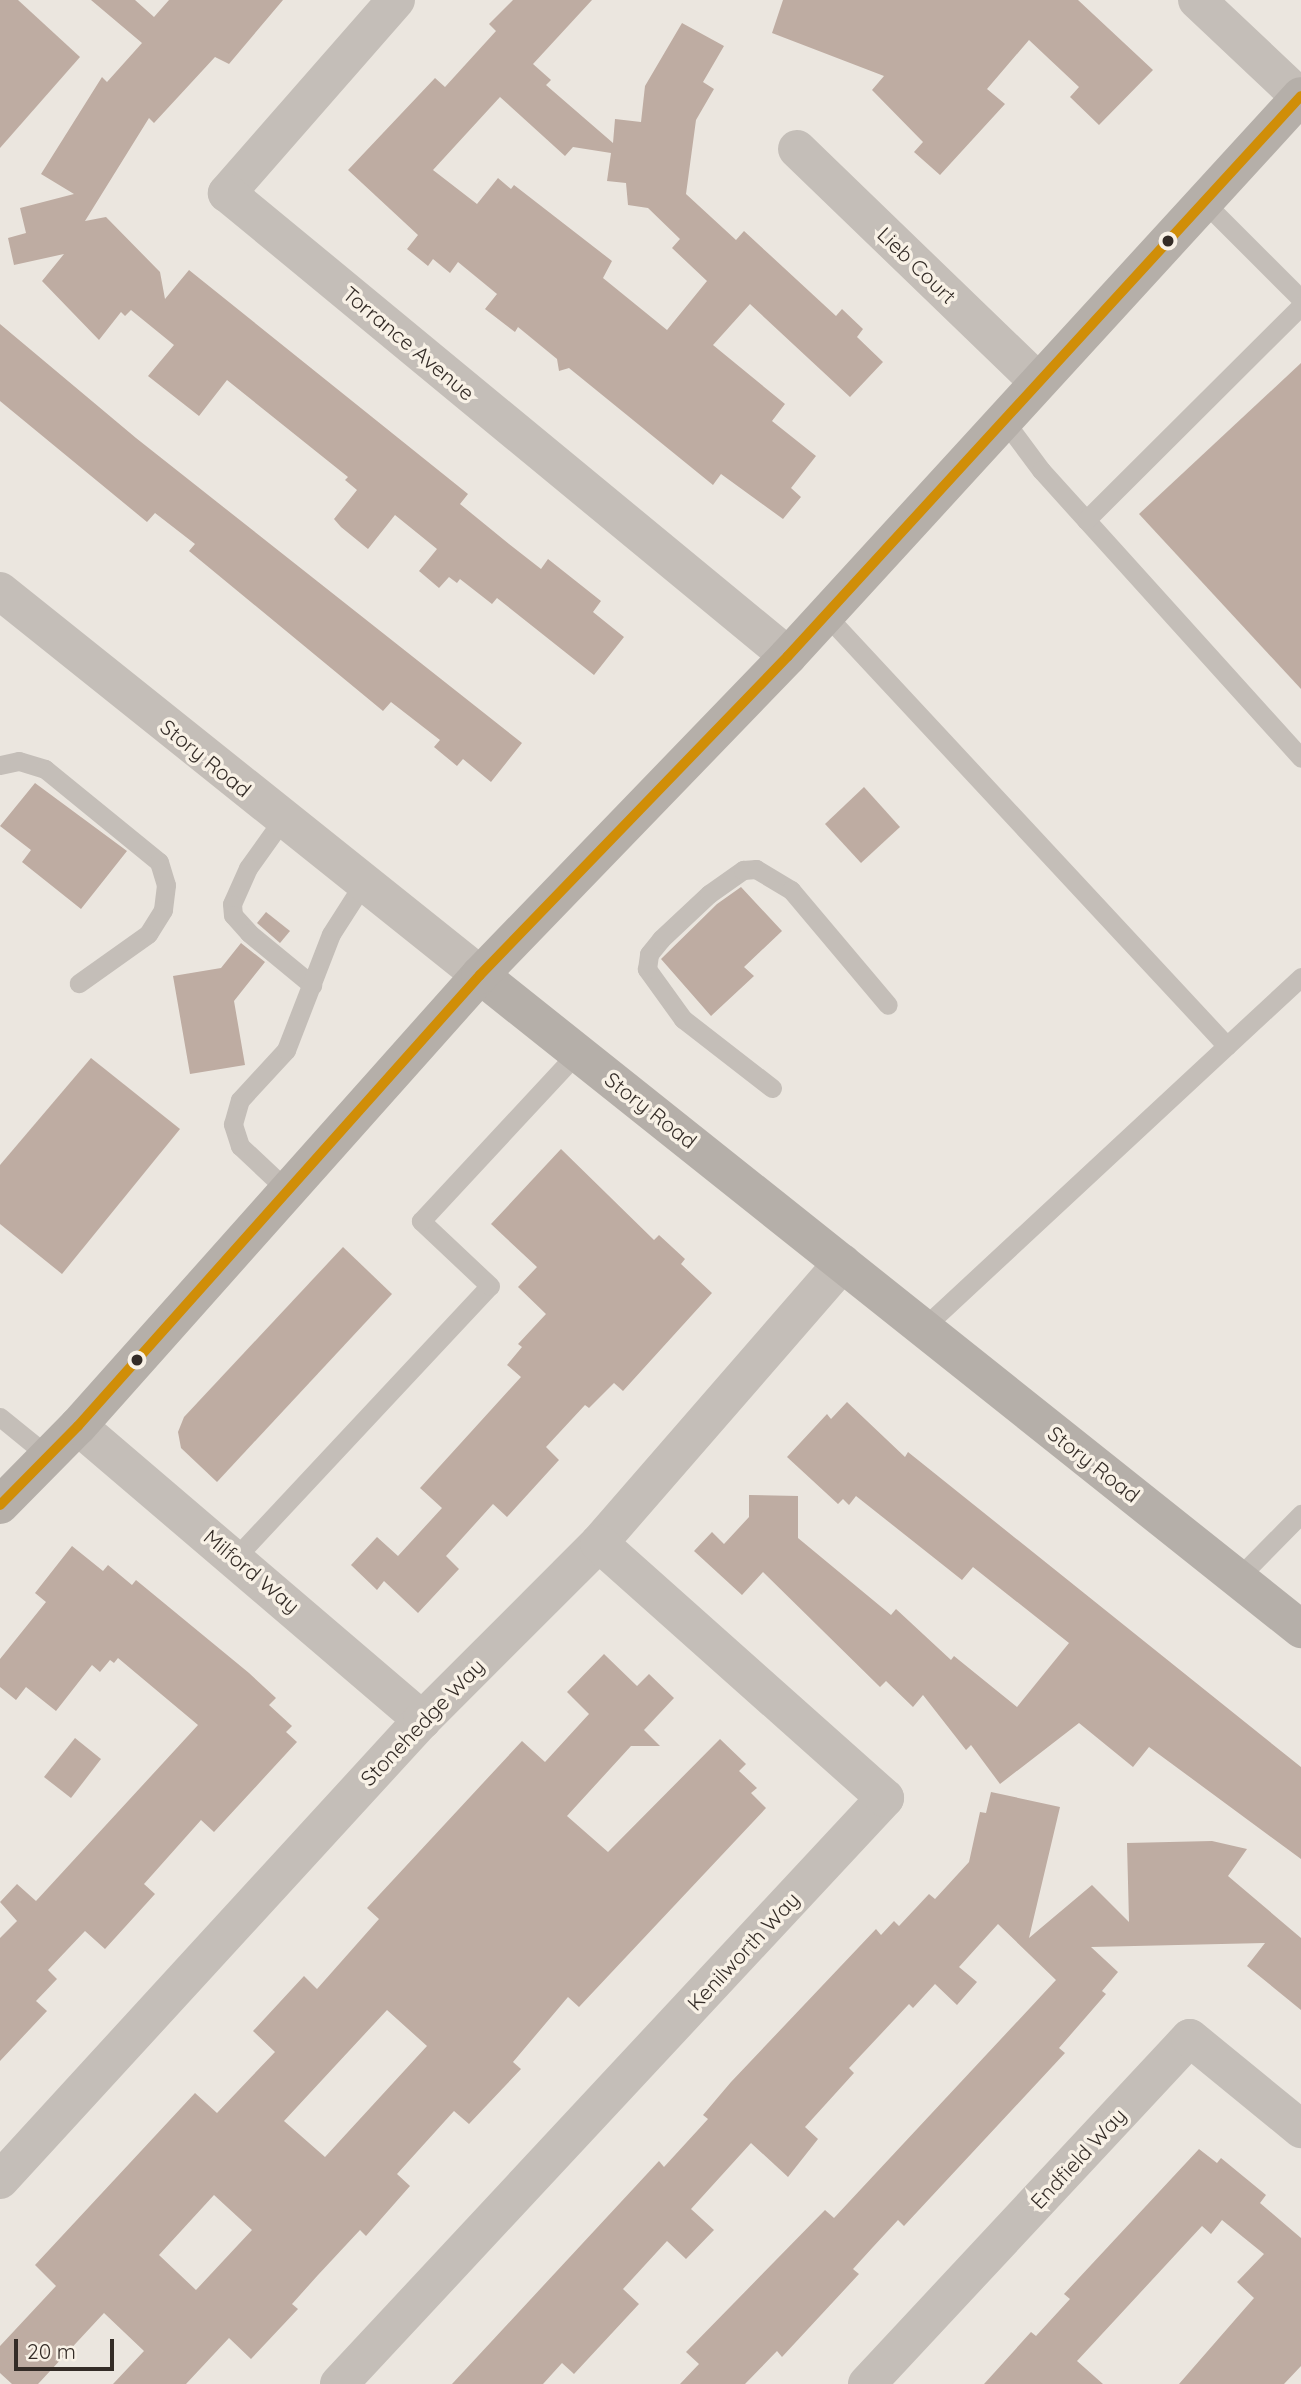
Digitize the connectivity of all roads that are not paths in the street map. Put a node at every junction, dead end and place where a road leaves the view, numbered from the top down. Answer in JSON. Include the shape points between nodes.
{"nodes":[{"id":1,"x":396,"y":0,"type":"edge"},
{"id":2,"x":1198,"y":0,"type":"edge"},
{"id":3,"x":1301,"y":96,"type":"edge"},
{"id":4,"x":797,"y":149,"type":"dead end"},
{"id":5,"x":1203,"y":201,"type":"junction"},
{"id":6,"x":1301,"y":299,"type":"edge"},
{"id":7,"x":1301,"y":306,"type":"edge"},
{"id":8,"x":1037,"y":381,"type":"junction"},
{"id":9,"x":1003,"y":419,"type":"junction"},
{"id":10,"x":1086,"y":520,"type":"junction"},
{"id":11,"x":0,"y":591,"type":"edge"},
{"id":12,"x":825,"y":614,"type":"junction"},
{"id":13,"x":788,"y":656,"type":"junction"},
{"id":14,"x":1301,"y":758,"type":"edge"},
{"id":15,"x":0,"y":765,"type":"edge"},
{"id":16,"x":283,"y":819,"type":"junction"},
{"id":17,"x":363,"y":884,"type":"junction"},
{"id":18,"x":480,"y":975,"type":"junction"},
{"id":19,"x":1301,"y":977,"type":"edge"},
{"id":20,"x":79,"y":983,"type":"dead end"},
{"id":21,"x":312,"y":985,"type":"junction"},
{"id":22,"x":888,"y":1005,"type":"dead end"},
{"id":23,"x":1227,"y":1046,"type":"junction"},
{"id":24,"x":578,"y":1053,"type":"junction"},
{"id":25,"x":772,"y":1088,"type":"dead end"},
{"id":26,"x":288,"y":1191,"type":"junction"},
{"id":27,"x":842,"y":1263,"type":"junction"},
{"id":28,"x":923,"y":1328,"type":"junction"},
{"id":29,"x":0,"y":1417,"type":"edge"},
{"id":30,"x":78,"y":1426,"type":"junction"},
{"id":31,"x":48,"y":1456,"type":"junction"},
{"id":32,"x":0,"y":1506,"type":"edge"},
{"id":33,"x":1301,"y":1514,"type":"edge"},
{"id":34,"x":599,"y":1543,"type":"junction"},
{"id":35,"x":236,"y":1557,"type":"junction"},
{"id":36,"x":1238,"y":1578,"type":"junction"},
{"id":37,"x":1301,"y":1629,"type":"edge"},
{"id":38,"x":422,"y":1720,"type":"junction"},
{"id":39,"x":1301,"y":2129,"type":"edge"},
{"id":40,"x":0,"y":2180,"type":"edge"},
{"id":41,"x":339,"y":2384,"type":"edge"},
{"id":42,"x":867,"y":2384,"type":"edge"}],
"edges":[{"from":1,"to":13,"type":"street","name":"Torrance Avenue","via":[[227,193]]},
{"from":2,"to":3,"type":"street"},
{"from":3,"to":5,"type":"main road"},
{"from":4,"to":8,"type":"street","name":"Lieb Court"},
{"from":5,"to":6,"type":"lane"},
{"from":5,"to":8,"type":"main road"},
{"from":7,"to":10,"type":"lane"},
{"from":8,"to":9,"type":"main road"},
{"from":9,"to":10,"type":"lane"},
{"from":9,"to":12,"type":"main road"},
{"from":10,"to":14,"type":"lane"},
{"from":11,"to":16,"type":"street","name":"Story Road"},
{"from":12,"to":13,"type":"main road"},
{"from":12,"to":23,"type":"lane"},
{"from":13,"to":18,"type":"main road"},
{"from":15,"to":20,"type":"lane","via":[[19,761],[45,769],[159,862],[166,885],[163,910],[148,934]]},
{"from":16,"to":17,"type":"street","name":"Story Road"},
{"from":16,"to":21,"type":"lane","via":[[248,868],[232,904],[233,915]]},
{"from":17,"to":18,"type":"street","name":"Story Road"},
{"from":17,"to":21,"type":"lane","via":[[331,934]]},
{"from":18,"to":24,"type":"main road","name":"Story Road"},
{"from":18,"to":26,"type":"main road"},
{"from":19,"to":23,"type":"lane"},
{"from":21,"to":26,"type":"lane","via":[[286,1050],[240,1100],[233,1124],[240,1146]]},
{"from":22,"to":25,"type":"lane","via":[[791,890],[756,869],[743,870],[709,894],[660,939],[649,954],[647,969],[684,1019]]},
{"from":23,"to":28,"type":"lane"},
{"from":24,"to":27,"type":"main road","name":"Story Road"},
{"from":24,"to":35,"type":"lane","via":[[421,1221],[490,1286]]},
{"from":26,"to":30,"type":"main road"},
{"from":27,"to":28,"type":"main road","name":"Story Road"},
{"from":27,"to":34,"type":"street","name":"Stonehedge Way"},
{"from":28,"to":36,"type":"main road","name":"Story Road"},
{"from":29,"to":31,"type":"lane"},
{"from":30,"to":31,"type":"main road"},
{"from":30,"to":35,"type":"street","name":"Milford Way"},
{"from":31,"to":32,"type":"main road"},
{"from":33,"to":36,"type":"lane"},
{"from":34,"to":38,"type":"street","name":"Stonehedge Way"},
{"from":34,"to":41,"type":"street","name":"Kenilworth Way","via":[[886,1798]]},
{"from":35,"to":38,"type":"street","name":"Milford Way"},
{"from":36,"to":37,"type":"main road","name":"Story Road"},
{"from":38,"to":40,"type":"street","name":"Stonehedge Way"},
{"from":39,"to":42,"type":"street","name":"Endfield Way","via":[[1190,2038]]}]}
